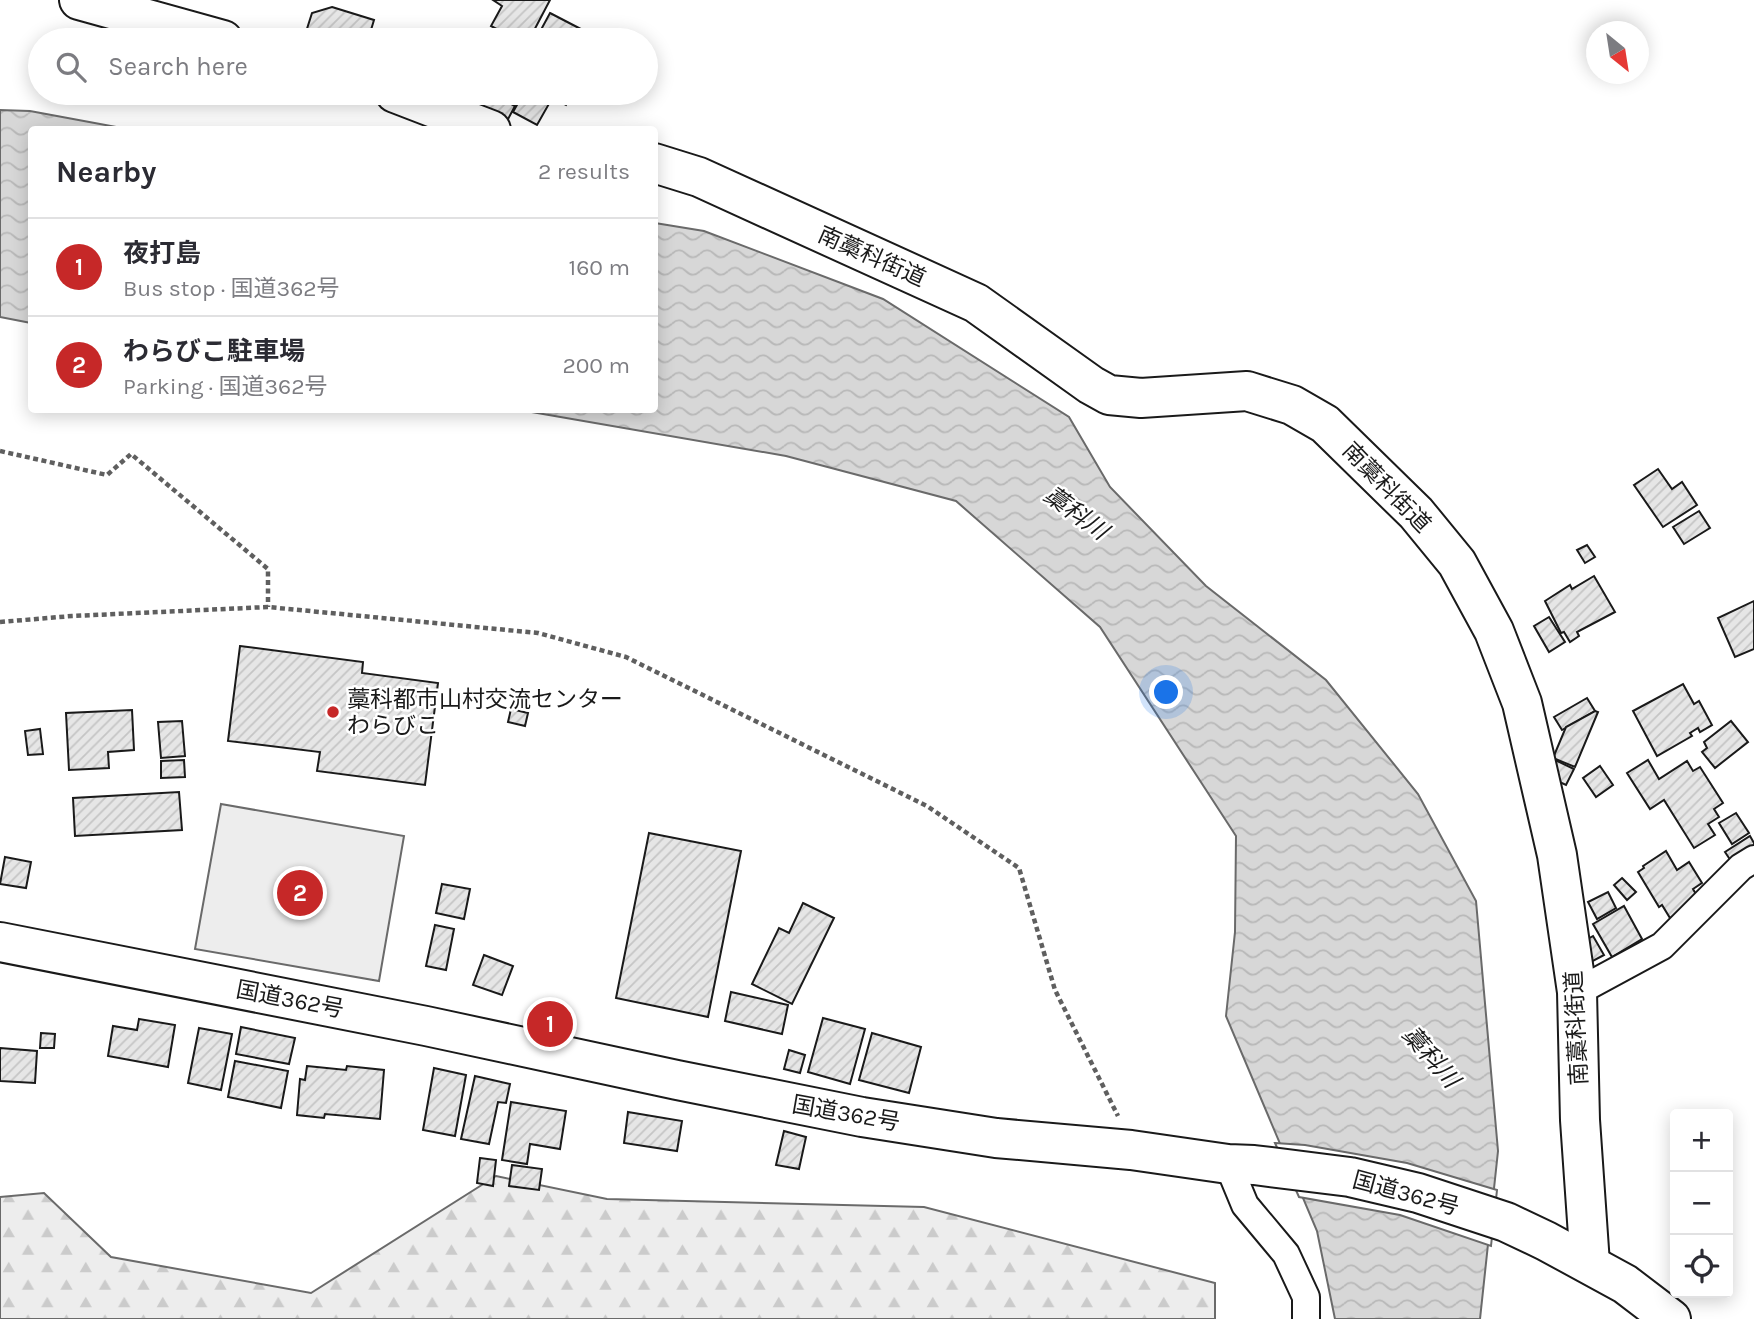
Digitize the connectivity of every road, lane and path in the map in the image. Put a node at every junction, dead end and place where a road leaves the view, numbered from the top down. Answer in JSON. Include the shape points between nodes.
{"nodes":[{"id":1,"x":79,"y":0,"type":"edge"},
{"id":2,"x":180,"y":28,"type":"edge"},
{"id":3,"x":427,"y":105,"type":"edge"},
{"id":4,"x":481,"y":126,"type":"edge"},
{"id":5,"x":658,"y":164,"type":"edge"},
{"id":6,"x":0,"y":451,"type":"edge"},
{"id":7,"x":268,"y":607,"type":"junction"},
{"id":8,"x":0,"y":622,"type":"edge"},
{"id":9,"x":1754,"y":859,"type":"edge"},
{"id":10,"x":0,"y":942,"type":"edge"},
{"id":11,"x":1577,"y":992,"type":"junction"},
{"id":12,"x":1131,"y":1150,"type":"junction"},
{"id":13,"x":1241,"y":1165,"type":"junction"},
{"id":14,"x":1590,"y":1264,"type":"junction"},
{"id":15,"x":1306,"y":1319,"type":"edge"},
{"id":16,"x":1671,"y":1319,"type":"edge"}],
"edges":[{"from":1,"to":2,"type":"main road"},
{"from":3,"to":4,"type":"main road"},
{"from":5,"to":11,"type":"main road","name":"南藁科街道","via":[[699,177],[976,303],[1109,395],[1141,398],[1247,391],[1292,405],[1325,424],[1416,513],[1449,553],[1494,631],[1522,703],[1557,855]]},
{"from":6,"to":7,"type":"path","via":[[107,475],[131,454],[268,569]]},
{"from":7,"to":8,"type":"path"},
{"from":7,"to":12,"type":"path","via":[[538,633],[626,657],[927,806],[1020,868],[1055,990],[1111,1099]]},
{"from":9,"to":11,"type":"street","via":[[1662,946]]},
{"from":10,"to":12,"type":"main road","name":"国道362号","via":[[862,1117],[996,1138]]},
{"from":11,"to":14,"type":"main road","name":"南藁科街道"},
{"from":12,"to":13,"type":"main road","name":"国道362号"},
{"from":13,"to":14,"type":"main road","name":"国道362号","via":[[1350,1177],[1418,1193],[1506,1222]]},
{"from":13,"to":15,"type":"street","via":[[1245,1205],[1286,1254],[1306,1297]]},
{"from":14,"to":16,"type":"main road","name":"国道362号"}]}
